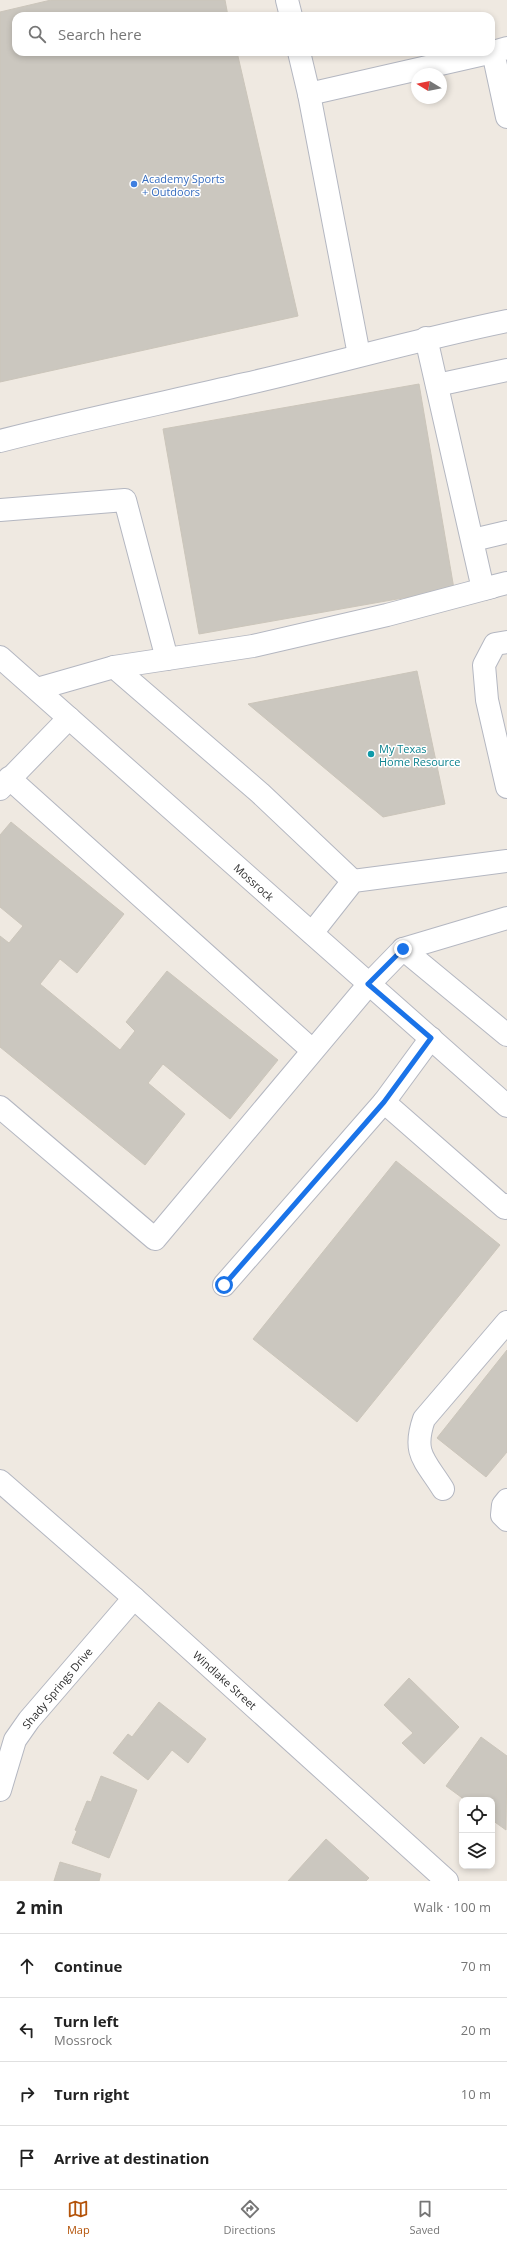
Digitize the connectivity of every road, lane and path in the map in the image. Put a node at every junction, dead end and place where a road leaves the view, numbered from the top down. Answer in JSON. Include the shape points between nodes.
{"nodes":[{"id":1,"x":287,"y":0,"type":"edge"},
{"id":2,"x":290,"y":12,"type":"edge"},
{"id":3,"x":500,"y":50,"type":"edge"},
{"id":4,"x":300,"y":56,"type":"edge"},
{"id":5,"x":474,"y":56,"type":"edge"},
{"id":6,"x":309,"y":94,"type":"junction"},
{"id":7,"x":507,"y":117,"type":"edge"},
{"id":8,"x":507,"y":321,"type":"edge"},
{"id":9,"x":426,"y":338,"type":"junction"},
{"id":10,"x":359,"y":355,"type":"junction"},
{"id":11,"x":507,"y":370,"type":"edge"},
{"id":12,"x":437,"y":385,"type":"junction"},
{"id":13,"x":0,"y":441,"type":"edge"},
{"id":14,"x":0,"y":510,"type":"edge"},
{"id":15,"x":507,"y":532,"type":"edge"},
{"id":16,"x":474,"y":540,"type":"junction"},
{"id":17,"x":500,"y":585,"type":"edge"},
{"id":18,"x":507,"y":642,"type":"edge"},
{"id":19,"x":0,"y":657,"type":"edge"},
{"id":20,"x":168,"y":659,"type":"junction"},
{"id":21,"x":114,"y":667,"type":"junction"},
{"id":22,"x":37,"y":689,"type":"junction"},
{"id":23,"x":69,"y":718,"type":"junction"},
{"id":24,"x":4,"y":784,"type":"edge"},
{"id":25,"x":507,"y":787,"type":"edge"},
{"id":26,"x":507,"y":861,"type":"edge"},
{"id":27,"x":353,"y":881,"type":"junction"},
{"id":28,"x":507,"y":918,"type":"edge"},
{"id":29,"x":312,"y":933,"type":"junction"},
{"id":30,"x":403,"y":949,"type":"junction"},
{"id":31,"x":368,"y":984,"type":"junction"},
{"id":32,"x":507,"y":1035,"type":"edge"},
{"id":33,"x":431,"y":1038,"type":"junction"},
{"id":34,"x":312,"y":1050,"type":"junction"},
{"id":35,"x":384,"y":1102,"type":"junction"},
{"id":36,"x":505,"y":1103,"type":"edge"},
{"id":37,"x":0,"y":1107,"type":"edge"},
{"id":38,"x":507,"y":1205,"type":"edge"},
{"id":39,"x":224,"y":1285,"type":"dead end"},
{"id":40,"x":507,"y":1322,"type":"edge"},
{"id":41,"x":0,"y":1481,"type":"edge"},
{"id":42,"x":443,"y":1489,"type":"dead end"},
{"id":43,"x":507,"y":1500,"type":"edge"},
{"id":44,"x":507,"y":1520,"type":"edge"},
{"id":45,"x":134,"y":1598,"type":"junction"},
{"id":46,"x":0,"y":1790,"type":"edge"},
{"id":47,"x":447,"y":1881,"type":"edge"}],
"edges":[{"from":1,"to":2,"type":"street"},
{"from":3,"to":7,"type":"street"},
{"from":4,"to":6,"type":"street"},
{"from":5,"to":6,"type":"street"},
{"from":6,"to":10,"type":"street"},
{"from":8,"to":9,"type":"street"},
{"from":9,"to":10,"type":"street"},
{"from":9,"to":12,"type":"street"},
{"from":10,"to":13,"type":"street"},
{"from":11,"to":12,"type":"street"},
{"from":12,"to":16,"type":"street"},
{"from":14,"to":20,"type":"street","via":[[125,500]]},
{"from":15,"to":16,"type":"street"},
{"from":16,"to":17,"type":"street","via":[[483,588]]},
{"from":17,"to":20,"type":"street","via":[[387,615],[253,646]]},
{"from":18,"to":25,"type":"street","via":[[496,644],[484,665],[487,700]]},
{"from":19,"to":22,"type":"street","name":"Mossrock"},
{"from":20,"to":21,"type":"street"},
{"from":21,"to":22,"type":"street"},
{"from":21,"to":27,"type":"street","via":[[260,793]]},
{"from":22,"to":23,"type":"street","name":"Mossrock"},
{"from":23,"to":24,"type":"street"},
{"from":23,"to":29,"type":"street","name":"Mossrock"},
{"from":24,"to":34,"type":"street"},
{"from":26,"to":27,"type":"street"},
{"from":27,"to":29,"type":"street"},
{"from":28,"to":30,"type":"street"},
{"from":29,"to":31,"type":"street","name":"Mossrock"},
{"from":30,"to":31,"type":"street"},
{"from":30,"to":32,"type":"street"},
{"from":31,"to":33,"type":"street","name":"Mossrock"},
{"from":31,"to":34,"type":"street"},
{"from":33,"to":35,"type":"street"},
{"from":33,"to":36,"type":"street","name":"Mossrock"},
{"from":34,"to":37,"type":"street","via":[[155,1239]]},
{"from":35,"to":38,"type":"street","via":[[505,1208]]},
{"from":35,"to":39,"type":"street"},
{"from":40,"to":42,"type":"street","via":[[424,1419],[418,1436],[419,1452]]},
{"from":41,"to":45,"type":"street","name":"Windlake Street"},
{"from":43,"to":44,"type":"street","via":[[503,1505],[502,1515]]},
{"from":45,"to":46,"type":"street","name":"Shady Springs Drive","via":[[29,1720],[15,1740]]},
{"from":45,"to":47,"type":"street","name":"Windlake Street"}]}
